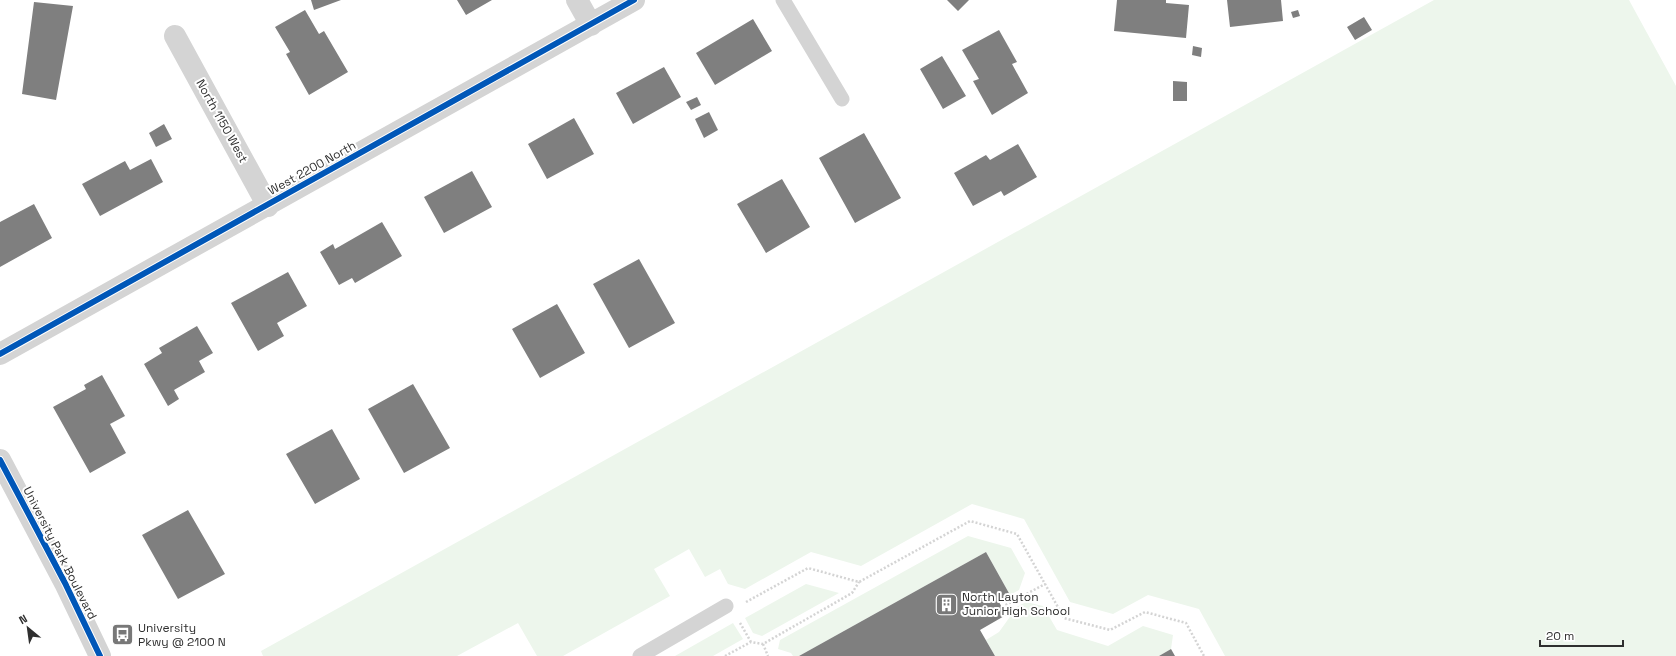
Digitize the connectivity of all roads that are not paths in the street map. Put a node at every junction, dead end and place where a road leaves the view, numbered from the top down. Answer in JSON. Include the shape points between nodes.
{"nodes":[{"id":1,"x":577,"y":0,"type":"edge"},
{"id":2,"x":634,"y":0,"type":"edge"},
{"id":3,"x":783,"y":0,"type":"edge"},
{"id":4,"x":591,"y":25,"type":"junction"},
{"id":5,"x":175,"y":36,"type":"dead end"},
{"id":6,"x":842,"y":99,"type":"dead end"},
{"id":7,"x":268,"y":206,"type":"junction"},
{"id":8,"x":0,"y":354,"type":"edge"},
{"id":9,"x":0,"y":460,"type":"edge"},
{"id":10,"x":726,"y":606,"type":"dead end"},
{"id":11,"x":100,"y":656,"type":"edge"},
{"id":12,"x":640,"y":656,"type":"edge"}],
"edges":[{"from":1,"to":4,"type":"street"},
{"from":2,"to":4,"type":"street","name":"West 2200 North"},
{"from":3,"to":6,"type":"lane"},
{"from":4,"to":7,"type":"street","name":"West 2200 North"},
{"from":5,"to":7,"type":"street","name":"North 1150 West"},
{"from":7,"to":8,"type":"street","name":"West 2200 North"},
{"from":9,"to":11,"type":"street","name":"University Park Boulevard"},
{"from":10,"to":12,"type":"lane"}]}
